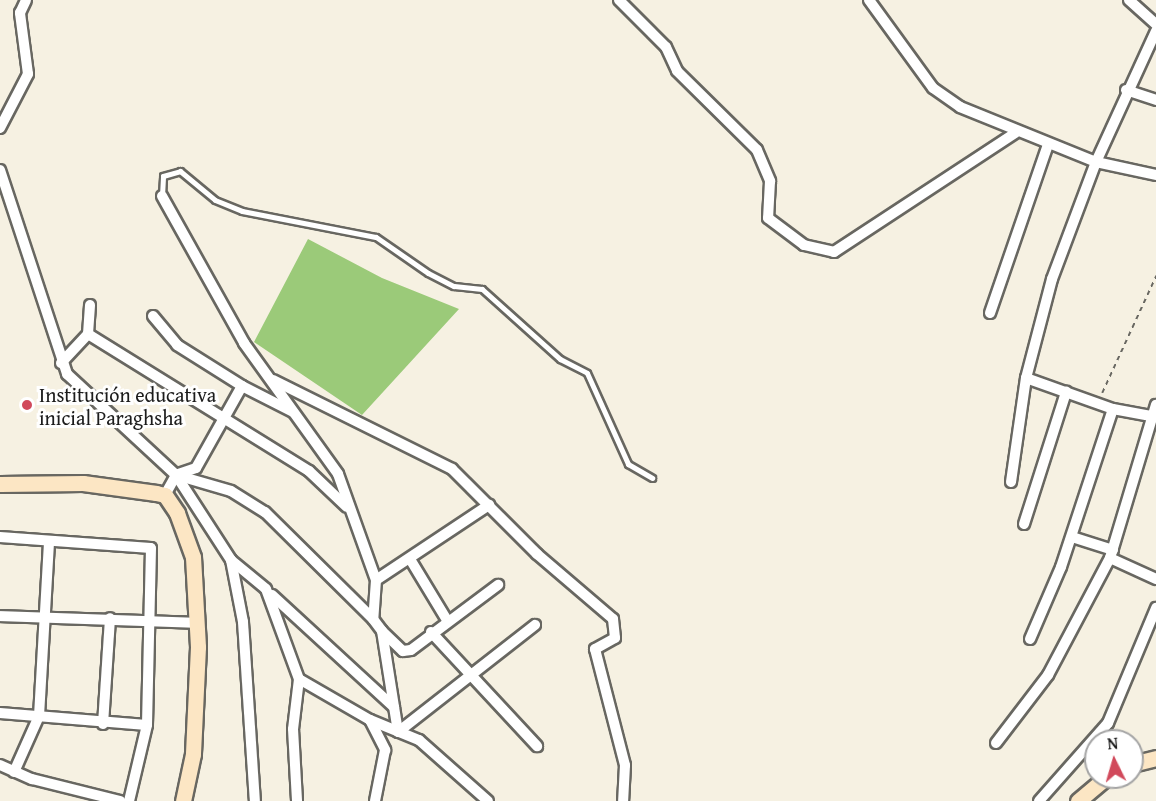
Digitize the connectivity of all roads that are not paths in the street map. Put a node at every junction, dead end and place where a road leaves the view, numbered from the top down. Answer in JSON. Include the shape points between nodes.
{"nodes":[{"id":1,"x":26,"y":0,"type":"edge"},
{"id":2,"x":619,"y":0,"type":"edge"},
{"id":3,"x":869,"y":0,"type":"edge"},
{"id":4,"x":1129,"y":0,"type":"edge"},
{"id":5,"x":1156,"y":24,"type":"edge"},
{"id":6,"x":1156,"y":31,"type":"edge"},
{"id":7,"x":1126,"y":90,"type":"junction"},
{"id":8,"x":1156,"y":100,"type":"edge"},
{"id":9,"x":0,"y":128,"type":"edge"},
{"id":10,"x":1014,"y":133,"type":"junction"},
{"id":11,"x":1048,"y":145,"type":"junction"},
{"id":12,"x":1096,"y":162,"type":"junction"},
{"id":13,"x":0,"y":170,"type":"edge"},
{"id":14,"x":1156,"y":175,"type":"edge"},
{"id":15,"x":162,"y":196,"type":"joint"},
{"id":16,"x":90,"y":305,"type":"dead end"},
{"id":17,"x":990,"y":313,"type":"dead end"},
{"id":18,"x":153,"y":316,"type":"dead end"},
{"id":19,"x":88,"y":334,"type":"junction"},
{"id":20,"x":61,"y":363,"type":"junction"},
{"id":21,"x":1026,"y":378,"type":"junction"},
{"id":22,"x":273,"y":380,"type":"junction"},
{"id":23,"x":242,"y":386,"type":"junction"},
{"id":24,"x":1066,"y":392,"type":"junction"},
{"id":25,"x":1156,"y":405,"type":"edge"},
{"id":26,"x":1113,"y":409,"type":"junction"},
{"id":27,"x":297,"y":414,"type":"junction"},
{"id":28,"x":1152,"y":417,"type":"edge"},
{"id":29,"x":223,"y":418,"type":"junction"},
{"id":30,"x":176,"y":476,"type":"junction"},
{"id":31,"x":652,"y":478,"type":"dead end"},
{"id":32,"x":1011,"y":482,"type":"dead end"},
{"id":33,"x":0,"y":484,"type":"edge"},
{"id":34,"x":165,"y":495,"type":"junction"},
{"id":35,"x":489,"y":504,"type":"junction"},
{"id":36,"x":347,"y":507,"type":"junction"},
{"id":37,"x":1024,"y":524,"type":"dead end"},
{"id":38,"x":0,"y":537,"type":"edge"},
{"id":39,"x":1072,"y":537,"type":"junction"},
{"id":40,"x":49,"y":541,"type":"junction"},
{"id":41,"x":1112,"y":554,"type":"junction"},
{"id":42,"x":410,"y":559,"type":"junction"},
{"id":43,"x":231,"y":560,"type":"junction"},
{"id":44,"x":1156,"y":579,"type":"edge"},
{"id":45,"x":375,"y":580,"type":"junction"},
{"id":46,"x":498,"y":585,"type":"dead end"},
{"id":47,"x":266,"y":589,"type":"junction"},
{"id":48,"x":1156,"y":608,"type":"edge"},
{"id":49,"x":44,"y":615,"type":"junction"},
{"id":50,"x":0,"y":616,"type":"edge"},
{"id":51,"x":110,"y":618,"type":"junction"},
{"id":52,"x":373,"y":619,"type":"junction"},
{"id":53,"x":150,"y":620,"type":"junction"},
{"id":54,"x":447,"y":620,"type":"junction"},
{"id":55,"x":196,"y":623,"type":"junction"},
{"id":56,"x":535,"y":624,"type":"dead end"},
{"id":57,"x":382,"y":631,"type":"junction"},
{"id":58,"x":431,"y":632,"type":"junction"},
{"id":59,"x":1030,"y":639,"type":"dead end"},
{"id":60,"x":471,"y":670,"type":"junction"},
{"id":61,"x":299,"y":679,"type":"junction"},
{"id":62,"x":394,"y":707,"type":"junction"},
{"id":63,"x":0,"y":713,"type":"edge"},
{"id":64,"x":39,"y":716,"type":"junction"},
{"id":65,"x":369,"y":720,"type":"junction"},
{"id":66,"x":103,"y":724,"type":"junction"},
{"id":67,"x":147,"y":725,"type":"junction"},
{"id":68,"x":398,"y":732,"type":"junction"},
{"id":69,"x":996,"y":743,"type":"dead end"},
{"id":70,"x":537,"y":746,"type":"dead end"},
{"id":71,"x":0,"y":765,"type":"edge"},
{"id":72,"x":14,"y":772,"type":"junction"},
{"id":73,"x":1092,"y":789,"type":"edge"},
{"id":74,"x":76,"y":796,"type":"edge"},
{"id":75,"x":120,"y":801,"type":"edge"},
{"id":76,"x":129,"y":801,"type":"edge"},
{"id":77,"x":183,"y":801,"type":"edge"},
{"id":78,"x":255,"y":801,"type":"edge"},
{"id":79,"x":297,"y":801,"type":"edge"},
{"id":80,"x":375,"y":801,"type":"edge"},
{"id":81,"x":488,"y":801,"type":"edge"},
{"id":82,"x":623,"y":801,"type":"edge"},
{"id":83,"x":1039,"y":801,"type":"edge"},
{"id":84,"x":1078,"y":801,"type":"edge"}],
"edges":[{"from":1,"to":9,"type":"street","via":[[20,13],[28,74]]},
{"from":2,"to":10,"type":"street","via":[[666,47],[677,71],[757,150],[770,181],[768,218],[804,246],[834,252]]},
{"from":3,"to":10,"type":"street","via":[[933,88]]},
{"from":4,"to":5,"type":"street"},
{"from":6,"to":7,"type":"street"},
{"from":7,"to":8,"type":"street"},
{"from":7,"to":12,"type":"street"},
{"from":10,"to":11,"type":"street"},
{"from":11,"to":12,"type":"street"},
{"from":11,"to":17,"type":"street"},
{"from":12,"to":14,"type":"street"},
{"from":12,"to":21,"type":"street","via":[[1052,279]]},
{"from":13,"to":20,"type":"street"},
{"from":15,"to":22,"type":"street","via":[[244,343]]},
{"from":15,"to":31,"type":"lane","via":[[163,176],[180,171],[216,200],[242,211],[376,237],[428,273],[454,285],[482,289],[560,359],[587,373],[628,464]]},
{"from":16,"to":19,"type":"street"},
{"from":18,"to":23,"type":"street","via":[[177,345]]},
{"from":19,"to":20,"type":"street"},
{"from":19,"to":29,"type":"street"},
{"from":20,"to":30,"type":"street","via":[[123,432]]},
{"from":21,"to":24,"type":"street"},
{"from":21,"to":32,"type":"street"},
{"from":22,"to":27,"type":"street"},
{"from":22,"to":35,"type":"street","via":[[452,469]]},
{"from":23,"to":27,"type":"street"},
{"from":23,"to":29,"type":"street"},
{"from":24,"to":26,"type":"street"},
{"from":24,"to":37,"type":"street"},
{"from":25,"to":28,"type":"street"},
{"from":26,"to":28,"type":"street"},
{"from":26,"to":39,"type":"street"},
{"from":27,"to":36,"type":"street","via":[[338,474]]},
{"from":28,"to":41,"type":"street"},
{"from":29,"to":30,"type":"street","via":[[194,470]]},
{"from":29,"to":36,"type":"street","via":[[309,471]]},
{"from":30,"to":34,"type":"street"},
{"from":30,"to":43,"type":"street"},
{"from":30,"to":52,"type":"street","via":[[231,491],[265,512]]},
{"from":33,"to":34,"type":"main road","via":[[83,483]]},
{"from":34,"to":55,"type":"main road","via":[[193,557]]},
{"from":35,"to":42,"type":"street"},
{"from":35,"to":82,"type":"street","via":[[613,619],[615,638],[595,649],[625,765]]},
{"from":36,"to":45,"type":"street"},
{"from":38,"to":40,"type":"street"},
{"from":39,"to":41,"type":"street"},
{"from":39,"to":59,"type":"street"},
{"from":40,"to":49,"type":"street"},
{"from":40,"to":53,"type":"street","via":[[149,546]]},
{"from":41,"to":44,"type":"street"},
{"from":41,"to":69,"type":"street","via":[[1048,675]]},
{"from":42,"to":45,"type":"street"},
{"from":42,"to":54,"type":"street"},
{"from":43,"to":47,"type":"street"},
{"from":43,"to":78,"type":"street","via":[[243,622]]},
{"from":45,"to":52,"type":"street"},
{"from":46,"to":54,"type":"street"},
{"from":47,"to":61,"type":"street"},
{"from":47,"to":62,"type":"street"},
{"from":48,"to":83,"type":"street","via":[[1108,723]]},
{"from":49,"to":50,"type":"street"},
{"from":49,"to":51,"type":"street"},
{"from":49,"to":64,"type":"street"},
{"from":51,"to":53,"type":"street"},
{"from":51,"to":66,"type":"street"},
{"from":52,"to":57,"type":"street"},
{"from":53,"to":55,"type":"street"},
{"from":53,"to":67,"type":"street"},
{"from":54,"to":58,"type":"street"},
{"from":55,"to":77,"type":"main road","via":[[197,704]]},
{"from":56,"to":60,"type":"street"},
{"from":57,"to":58,"type":"street","via":[[403,651],[420,645]]},
{"from":57,"to":62,"type":"street"},
{"from":58,"to":60,"type":"street"},
{"from":60,"to":68,"type":"street"},
{"from":60,"to":70,"type":"street"},
{"from":61,"to":65,"type":"street"},
{"from":61,"to":79,"type":"street","via":[[293,729]]},
{"from":62,"to":68,"type":"street"},
{"from":63,"to":64,"type":"street"},
{"from":64,"to":66,"type":"street"},
{"from":64,"to":72,"type":"street"},
{"from":65,"to":68,"type":"street"},
{"from":65,"to":80,"type":"street","via":[[385,750]]},
{"from":66,"to":67,"type":"street"},
{"from":67,"to":76,"type":"street"},
{"from":68,"to":81,"type":"street","via":[[419,740]]},
{"from":71,"to":72,"type":"street"},
{"from":72,"to":74,"type":"street"},
{"from":73,"to":84,"type":"main road"},
{"from":74,"to":75,"type":"street"}]}
